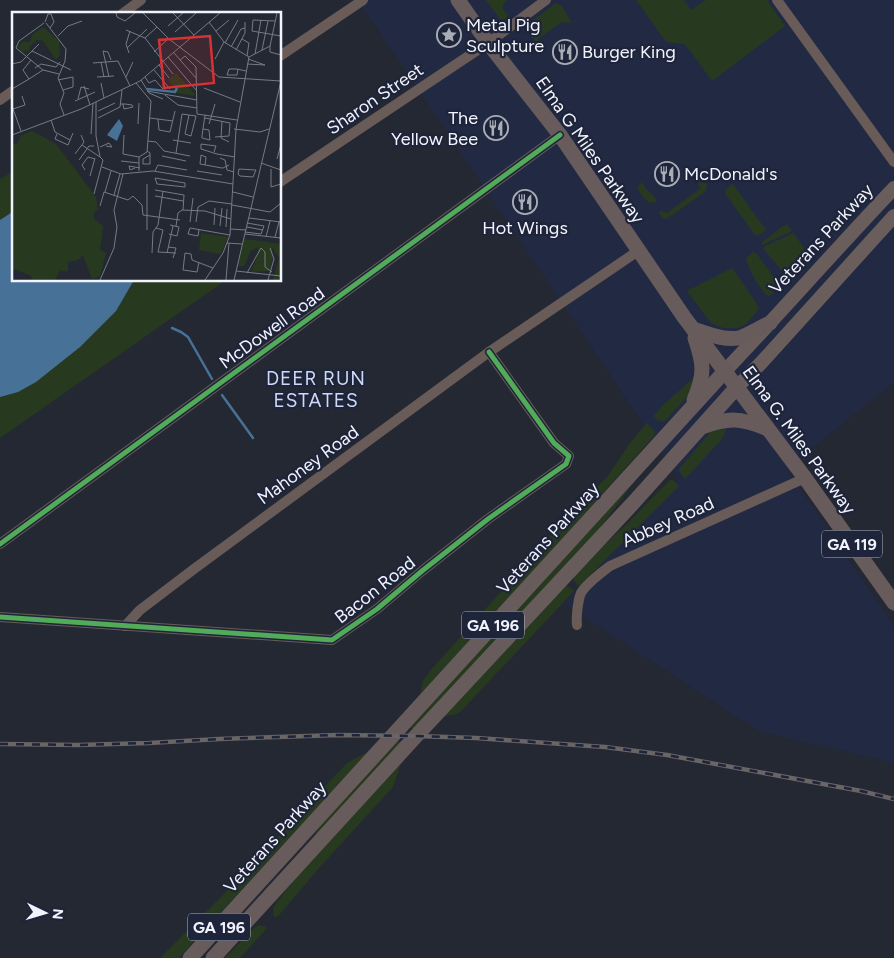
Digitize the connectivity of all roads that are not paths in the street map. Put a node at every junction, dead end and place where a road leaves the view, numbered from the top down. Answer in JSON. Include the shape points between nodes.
{"nodes":[{"id":1,"x":141,"y":0,"type":"edge"},
{"id":2,"x":363,"y":0,"type":"edge"},
{"id":3,"x":458,"y":0,"type":"edge"},
{"id":4,"x":546,"y":0,"type":"edge"},
{"id":5,"x":777,"y":0,"type":"edge"},
{"id":6,"x":125,"y":12,"type":"edge"},
{"id":7,"x":488,"y":43,"type":"junction"},
{"id":8,"x":281,"y":55,"type":"edge"},
{"id":9,"x":12,"y":91,"type":"edge"},
{"id":10,"x":0,"y":100,"type":"edge"},
{"id":11,"x":560,"y":134,"type":"junction"},
{"id":12,"x":894,"y":162,"type":"edge"},
{"id":13,"x":281,"y":181,"type":"edge"},
{"id":14,"x":894,"y":188,"type":"edge"},
{"id":15,"x":894,"y":216,"type":"edge"},
{"id":16,"x":638,"y":251,"type":"junction"},
{"id":17,"x":672,"y":300,"type":"joint"},
{"id":18,"x":770,"y":322,"type":"junction"},
{"id":19,"x":693,"y":329,"type":"junction"},
{"id":20,"x":489,"y":352,"type":"junction"},
{"id":21,"x":725,"y":371,"type":"junction"},
{"id":22,"x":737,"y":387,"type":"junction"},
{"id":23,"x":691,"y":409,"type":"junction"},
{"id":24,"x":701,"y":427,"type":"junction"},
{"id":25,"x":768,"y":429,"type":"junction"},
{"id":26,"x":805,"y":478,"type":"junction"},
{"id":27,"x":0,"y":544,"type":"edge"},
{"id":28,"x":894,"y":604,"type":"edge"},
{"id":29,"x":0,"y":617,"type":"edge"},
{"id":30,"x":577,"y":624,"type":"dead end"},
{"id":31,"x":125,"y":626,"type":"junction"},
{"id":32,"x":190,"y":958,"type":"edge"},
{"id":33,"x":213,"y":958,"type":"edge"}],
"edges":[{"from":1,"to":6,"type":"street"},
{"from":2,"to":8,"type":"street"},
{"from":3,"to":7,"type":"main road","name":"Elma G Miles Parkway","number":"GA 119"},
{"from":4,"to":7,"type":"street","name":"Sharon Street"},
{"from":5,"to":12,"type":"street"},
{"from":7,"to":11,"type":"main road","name":"Elma G Miles Parkway","number":"GA 119"},
{"from":7,"to":13,"type":"street","name":"Sharon Street"},
{"from":9,"to":10,"type":"street"},
{"from":11,"to":16,"type":"main road","name":"Elma G Miles Parkway","number":"GA 119"},
{"from":11,"to":27,"type":"street","name":"McDowell Road"},
{"from":14,"to":18,"type":"main road","name":"Veterans Parkway"},
{"from":15,"to":22,"type":"main road","name":"Veterans Parkway"},
{"from":16,"to":17,"type":"main road","name":"Elma G Miles Parkway","number":"GA 119"},
{"from":16,"to":20,"type":"street","name":"Mahoney Road"},
{"from":17,"to":19,"type":"main road","name":"Elma G. Miles Parkway","number":"GA 119"},
{"from":18,"to":19,"type":"main road","via":[[742,337],[731,339]]},
{"from":18,"to":21,"type":"main road","name":"Veterans Parkway"},
{"from":19,"to":21,"type":"main road","name":"Elma G. Miles Parkway","number":"GA 119"},
{"from":19,"to":23,"type":"main road","number":"GA 196","via":[[703,369]]},
{"from":20,"to":31,"type":"street","name":"Mahoney Road","via":[[194,569],[140,610]]},
{"from":20,"to":31,"type":"street","name":"Bacon Road","via":[[554,443],[569,456],[566,464],[488,519],[377,610],[332,640]]},
{"from":21,"to":22,"type":"main road","name":"Elma G. Miles Parkway","number":"GA 119"},
{"from":21,"to":23,"type":"main road","name":"Veterans Parkway"},
{"from":22,"to":24,"type":"main road","name":"Veterans Parkway","number":"GA 196"},
{"from":22,"to":25,"type":"main road","name":"Elma G. Miles Parkway","number":"GA 119"},
{"from":23,"to":32,"type":"main road","name":"Veterans Parkway","number":"GA 196"},
{"from":24,"to":25,"type":"main road","via":[[736,419]]},
{"from":24,"to":33,"type":"main road","name":"Veterans Parkway","number":"GA 196"},
{"from":25,"to":26,"type":"main road","name":"Elma G. Miles Parkway","number":"GA 119"},
{"from":26,"to":28,"type":"main road","name":"Elma G. Miles Parkway","number":"GA 119"},
{"from":26,"to":30,"type":"street","name":"Abbey Road","via":[[610,566],[581,594]]},
{"from":29,"to":31,"type":"street","name":"Bacon Road"}]}
